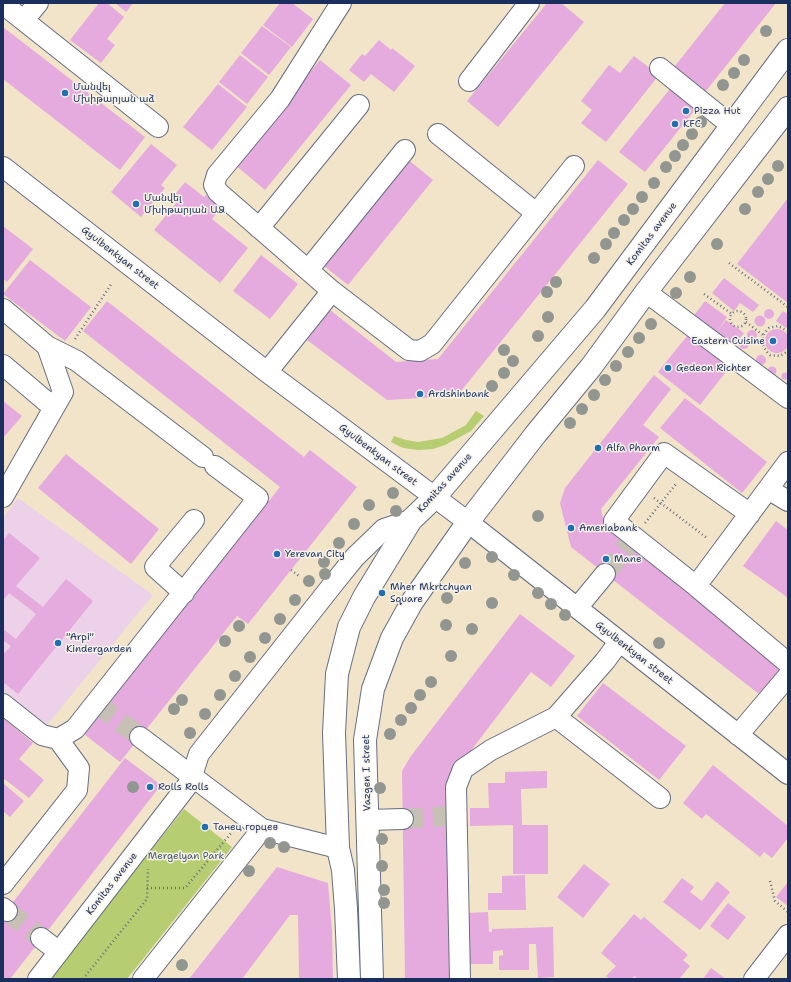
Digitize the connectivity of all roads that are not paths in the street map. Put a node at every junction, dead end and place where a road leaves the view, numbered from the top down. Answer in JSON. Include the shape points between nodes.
{"nodes":[{"id":1,"x":38,"y":3,"type":"edge"},
{"id":2,"x":341,"y":3,"type":"edge"},
{"id":3,"x":530,"y":3,"type":"edge"},
{"id":4,"x":3,"y":4,"type":"edge"},
{"id":5,"x":24,"y":20,"type":"junction"},
{"id":6,"x":788,"y":50,"type":"edge"},
{"id":7,"x":660,"y":68,"type":"dead end"},
{"id":8,"x":469,"y":81,"type":"dead end"},
{"id":9,"x":359,"y":105,"type":"dead end"},
{"id":10,"x":788,"y":108,"type":"edge"},
{"id":11,"x":732,"y":126,"type":"junction"},
{"id":12,"x":158,"y":127,"type":"dead end"},
{"id":13,"x":438,"y":134,"type":"dead end"},
{"id":14,"x":405,"y":150,"type":"dead end"},
{"id":15,"x":574,"y":166,"type":"dead end"},
{"id":16,"x":3,"y":167,"type":"edge"},
{"id":17,"x":536,"y":213,"type":"junction"},
{"id":18,"x":260,"y":228,"type":"junction"},
{"id":19,"x":308,"y":270,"type":"junction"},
{"id":20,"x":332,"y":291,"type":"junction"},
{"id":21,"x":646,"y":292,"type":"junction"},
{"id":22,"x":3,"y":309,"type":"edge"},
{"id":23,"x":47,"y":346,"type":"junction"},
{"id":24,"x":3,"y":365,"type":"edge"},
{"id":25,"x":268,"y":372,"type":"junction"},
{"id":26,"x":788,"y":398,"type":"edge"},
{"id":27,"x":58,"y":400,"type":"junction"},
{"id":28,"x":788,"y":462,"type":"edge"},
{"id":29,"x":768,"y":488,"type":"junction"},
{"id":30,"x":5,"y":492,"type":"edge"},
{"id":31,"x":434,"y":498,"type":"junction"},
{"id":32,"x":788,"y":501,"type":"edge"},
{"id":33,"x":750,"y":514,"type":"junction"},
{"id":34,"x":194,"y":520,"type":"dead end"},
{"id":35,"x":411,"y":520,"type":"junction"},
{"id":36,"x":468,"y":522,"type":"junction"},
{"id":37,"x":605,"y":574,"type":"tunnel mouth"},
{"id":38,"x":696,"y":586,"type":"junction"},
{"id":39,"x":184,"y":593,"type":"junction"},
{"id":40,"x":577,"y":608,"type":"junction"},
{"id":41,"x":619,"y":642,"type":"junction"},
{"id":42,"x":788,"y":663,"type":"edge"},
{"id":43,"x":788,"y":676,"type":"edge"},
{"id":44,"x":3,"y":704,"type":"edge"},
{"id":45,"x":556,"y":717,"type":"junction"},
{"id":46,"x":738,"y":735,"type":"junction"},
{"id":47,"x":140,"y":737,"type":"tunnel mouth"},
{"id":48,"x":58,"y":739,"type":"junction"},
{"id":49,"x":788,"y":774,"type":"edge"},
{"id":50,"x":191,"y":775,"type":"junction"},
{"id":51,"x":660,"y":798,"type":"dead end"},
{"id":52,"x":403,"y":818,"type":"tunnel mouth"},
{"id":53,"x":368,"y":820,"type":"junction"},
{"id":54,"x":262,"y":829,"type":"junction"},
{"id":55,"x":338,"y":848,"type":"junction"},
{"id":56,"x":3,"y":884,"type":"edge"},
{"id":57,"x":788,"y":935,"type":"edge"},
{"id":58,"x":41,"y":938,"type":"tunnel mouth"},
{"id":59,"x":59,"y":952,"type":"junction"},
{"id":60,"x":38,"y":979,"type":"edge"},
{"id":61,"x":142,"y":979,"type":"edge"},
{"id":62,"x":349,"y":979,"type":"edge"},
{"id":63,"x":372,"y":979,"type":"edge"},
{"id":64,"x":460,"y":979,"type":"edge"},
{"id":65,"x":754,"y":979,"type":"edge"}],
"edges":[{"from":1,"to":5,"type":"street"},
{"from":2,"to":18,"type":"street","via":[[280,99],[217,175],[214,185],[218,192]]},
{"from":3,"to":8,"type":"street"},
{"from":4,"to":5,"type":"street"},
{"from":5,"to":12,"type":"street"},
{"from":6,"to":11,"type":"main road","name":"Komitas avenue"},
{"from":7,"to":11,"type":"street"},
{"from":9,"to":18,"type":"street"},
{"from":10,"to":21,"type":"main road"},
{"from":11,"to":31,"type":"main road","name":"Komitas avenue","via":[[595,309]]},
{"from":13,"to":17,"type":"street"},
{"from":14,"to":19,"type":"street"},
{"from":15,"to":17,"type":"street"},
{"from":16,"to":25,"type":"street","name":"Gyulbenkyan street"},
{"from":17,"to":20,"type":"street","via":[[432,344],[420,351],[409,350]]},
{"from":18,"to":19,"type":"street"},
{"from":19,"to":20,"type":"street"},
{"from":20,"to":25,"type":"street"},
{"from":21,"to":26,"type":"street"},
{"from":21,"to":36,"type":"main road","via":[[591,367]]},
{"from":22,"to":23,"type":"street"},
{"from":23,"to":27,"type":"street"},
{"from":23,"to":39,"type":"street","via":[[76,361],[258,498]]},
{"from":24,"to":27,"type":"street"},
{"from":25,"to":31,"type":"street","name":"Gyulbenkyan street"},
{"from":27,"to":30,"type":"street"},
{"from":28,"to":29,"type":"street"},
{"from":29,"to":32,"type":"street"},
{"from":29,"to":33,"type":"street"},
{"from":31,"to":35,"type":"main road","name":"Komitas avenue"},
{"from":31,"to":36,"type":"street","name":"Gyulbenkyan street"},
{"from":33,"to":38,"type":"street"},
{"from":33,"to":38,"type":"street","via":[[664,453],[614,521],[636,534]]},
{"from":34,"to":39,"type":"street","via":[[154,567]]},
{"from":35,"to":50,"type":"street","name":"Komitas avenue","via":[[384,529],[356,557],[200,754]]},
{"from":35,"to":55,"type":"main road","via":[[364,597],[349,627],[336,674],[334,733]]},
{"from":36,"to":40,"type":"street","name":"Gyulbenkyan street"},
{"from":36,"to":53,"type":"main road","name":"Vazgen I street","via":[[412,602],[380,666],[373,689],[365,740]]},
{"from":37,"to":40,"type":"street"},
{"from":38,"to":42,"type":"street"},
{"from":39,"to":48,"type":"street","via":[[75,729]]},
{"from":40,"to":41,"type":"street","name":"Gyulbenkyan street"},
{"from":41,"to":45,"type":"street"},
{"from":41,"to":46,"type":"street","name":"Gyulbenkyan street"},
{"from":43,"to":46,"type":"street"},
{"from":44,"to":48,"type":"street","via":[[42,735]]},
{"from":45,"to":51,"type":"street"},
{"from":45,"to":64,"type":"street","via":[[491,750],[463,769],[456,787],[452,815]]},
{"from":46,"to":49,"type":"street","name":"Gyulbenkyan street"},
{"from":47,"to":50,"type":"street"},
{"from":48,"to":56,"type":"street","via":[[79,768],[78,790]]},
{"from":50,"to":54,"type":"street"},
{"from":50,"to":59,"type":"street","name":"Komitas avenue","via":[[190,782]]},
{"from":52,"to":53,"type":"street"},
{"from":53,"to":63,"type":"main road","name":"Vazgen I street"},
{"from":54,"to":55,"type":"street"},
{"from":54,"to":61,"type":"street"},
{"from":55,"to":62,"type":"main road","via":[[346,910]]},
{"from":57,"to":65,"type":"street"},
{"from":58,"to":59,"type":"street"},
{"from":59,"to":60,"type":"street","name":"Komitas avenue"}]}
